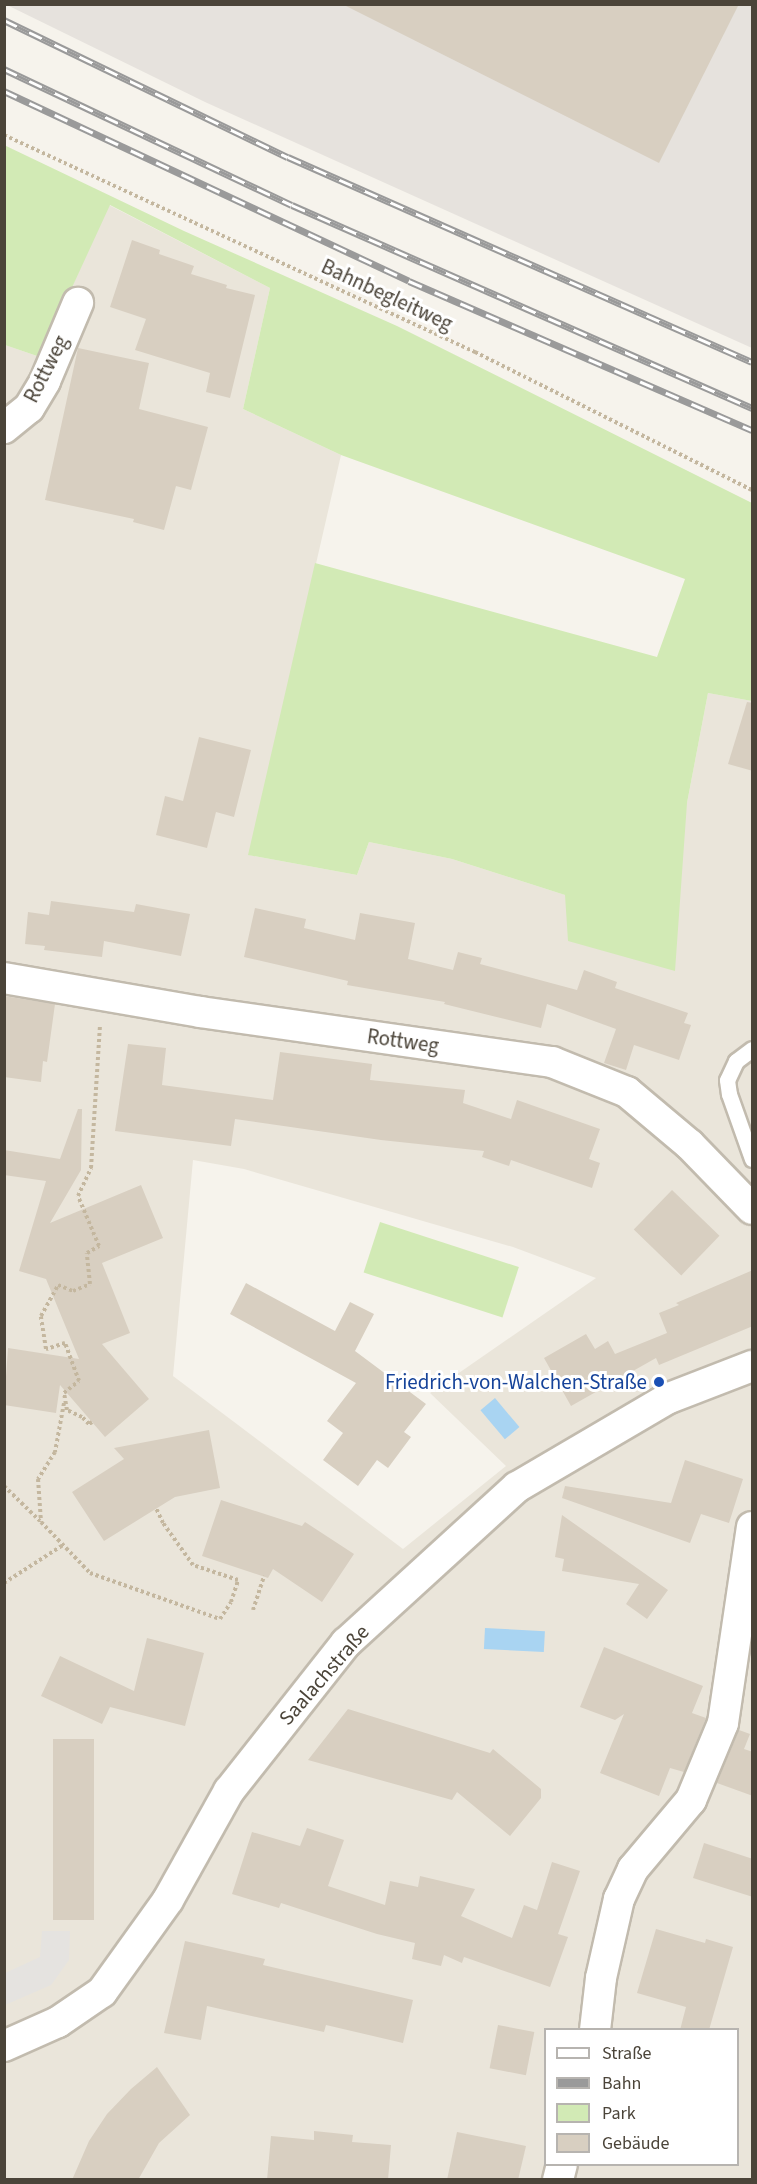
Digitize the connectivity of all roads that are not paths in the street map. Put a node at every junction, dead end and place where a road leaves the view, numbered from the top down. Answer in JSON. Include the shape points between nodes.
{"nodes":[{"id":1,"x":78,"y":303,"type":"dead end"},
{"id":2,"x":4,"y":428,"type":"edge"},
{"id":3,"x":4,"y":978,"type":"edge"},
{"id":4,"x":753,"y":1049,"type":"edge"},
{"id":5,"x":753,"y":1159,"type":"edge"},
{"id":6,"x":753,"y":1209,"type":"edge"},
{"id":7,"x":753,"y":1366,"type":"edge"},
{"id":8,"x":753,"y":1527,"type":"edge"},
{"id":9,"x":595,"y":2028,"type":"edge"},
{"id":10,"x":4,"y":2046,"type":"edge"}],
"edges":[{"from":1,"to":2,"type":"street","name":"Rottweg","via":[[45,381],[28,408]]},
{"from":3,"to":6,"type":"street","name":"Rottweg","via":[[200,1012],[552,1062],[627,1092],[690,1145]]},
{"from":4,"to":5,"type":"lane","via":[[736,1061],[727,1080]]},
{"from":7,"to":10,"type":"street","name":"Saalachstraße","via":[[669,1398],[517,1487],[346,1643],[229,1791],[168,1899],[102,1992],[58,2022]]},
{"from":8,"to":9,"type":"street","via":[[723,1723],[691,1800],[633,1869],[619,1899],[601,1978]]}]}
